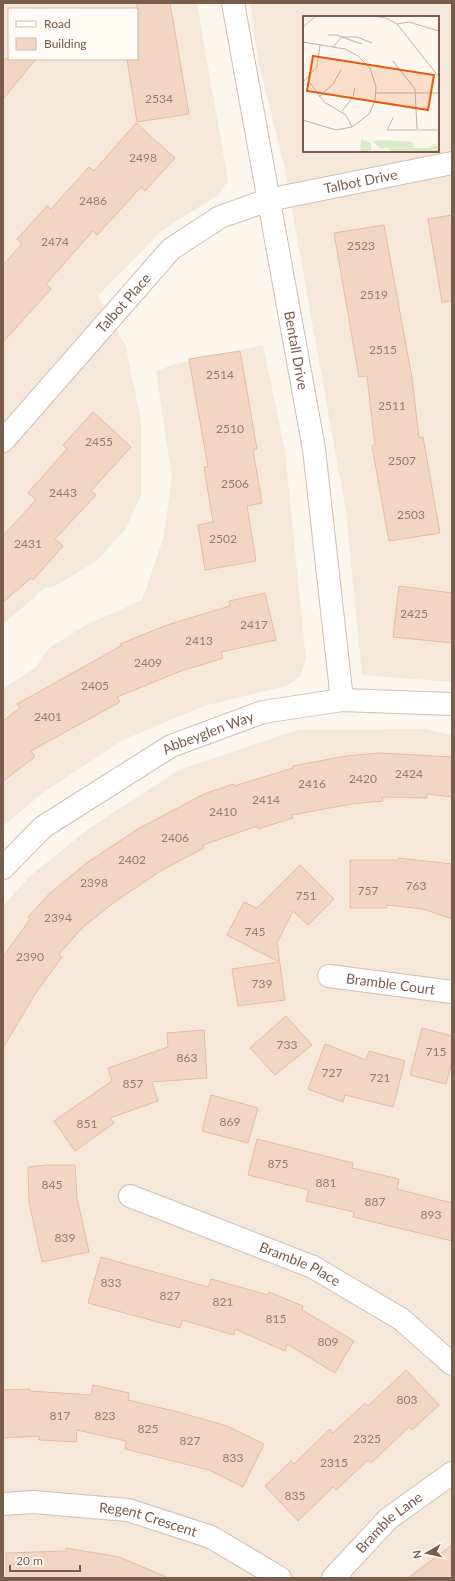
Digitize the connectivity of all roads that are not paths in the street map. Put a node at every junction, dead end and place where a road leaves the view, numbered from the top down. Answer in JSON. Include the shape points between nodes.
{"nodes":[{"id":1,"x":233,"y":3,"type":"edge"},
{"id":2,"x":452,"y":163,"type":"edge"},
{"id":3,"x":268,"y":200,"type":"junction"},
{"id":4,"x":3,"y":441,"type":"edge"},
{"id":5,"x":342,"y":700,"type":"junction"},
{"id":6,"x":452,"y":704,"type":"edge"},
{"id":7,"x":3,"y":868,"type":"edge"},
{"id":8,"x":329,"y":976,"type":"dead end"},
{"id":9,"x":452,"y":992,"type":"edge"},
{"id":10,"x":130,"y":1196,"type":"dead end"},
{"id":11,"x":452,"y":1364,"type":"edge"},
{"id":12,"x":452,"y":1474,"type":"edge"},
{"id":13,"x":3,"y":1504,"type":"edge"},
{"id":14,"x":280,"y":1578,"type":"edge"},
{"id":15,"x":332,"y":1578,"type":"edge"}],
"edges":[{"from":1,"to":3,"type":"street","name":"Bentall Drive"},
{"from":2,"to":3,"type":"street","name":"Talbot Drive"},
{"from":3,"to":4,"type":"street","name":"Talbot Place","via":[[220,217],[171,249]]},
{"from":3,"to":5,"type":"street","name":"Bentall Drive","via":[[314,449]]},
{"from":5,"to":6,"type":"street","name":"Abbeyglen Way"},
{"from":5,"to":7,"type":"street","name":"Abbeyglen Way","via":[[263,712],[171,746],[43,827]]},
{"from":8,"to":9,"type":"street","name":"Bramble Court"},
{"from":10,"to":11,"type":"street","name":"Bramble Place","via":[[313,1267],[401,1319]]},
{"from":12,"to":15,"type":"street","name":"Bramble Lane","via":[[388,1519]]},
{"from":13,"to":14,"type":"street","name":"Regent Crescent","via":[[33,1502],[128,1510],[211,1537]]}]}
